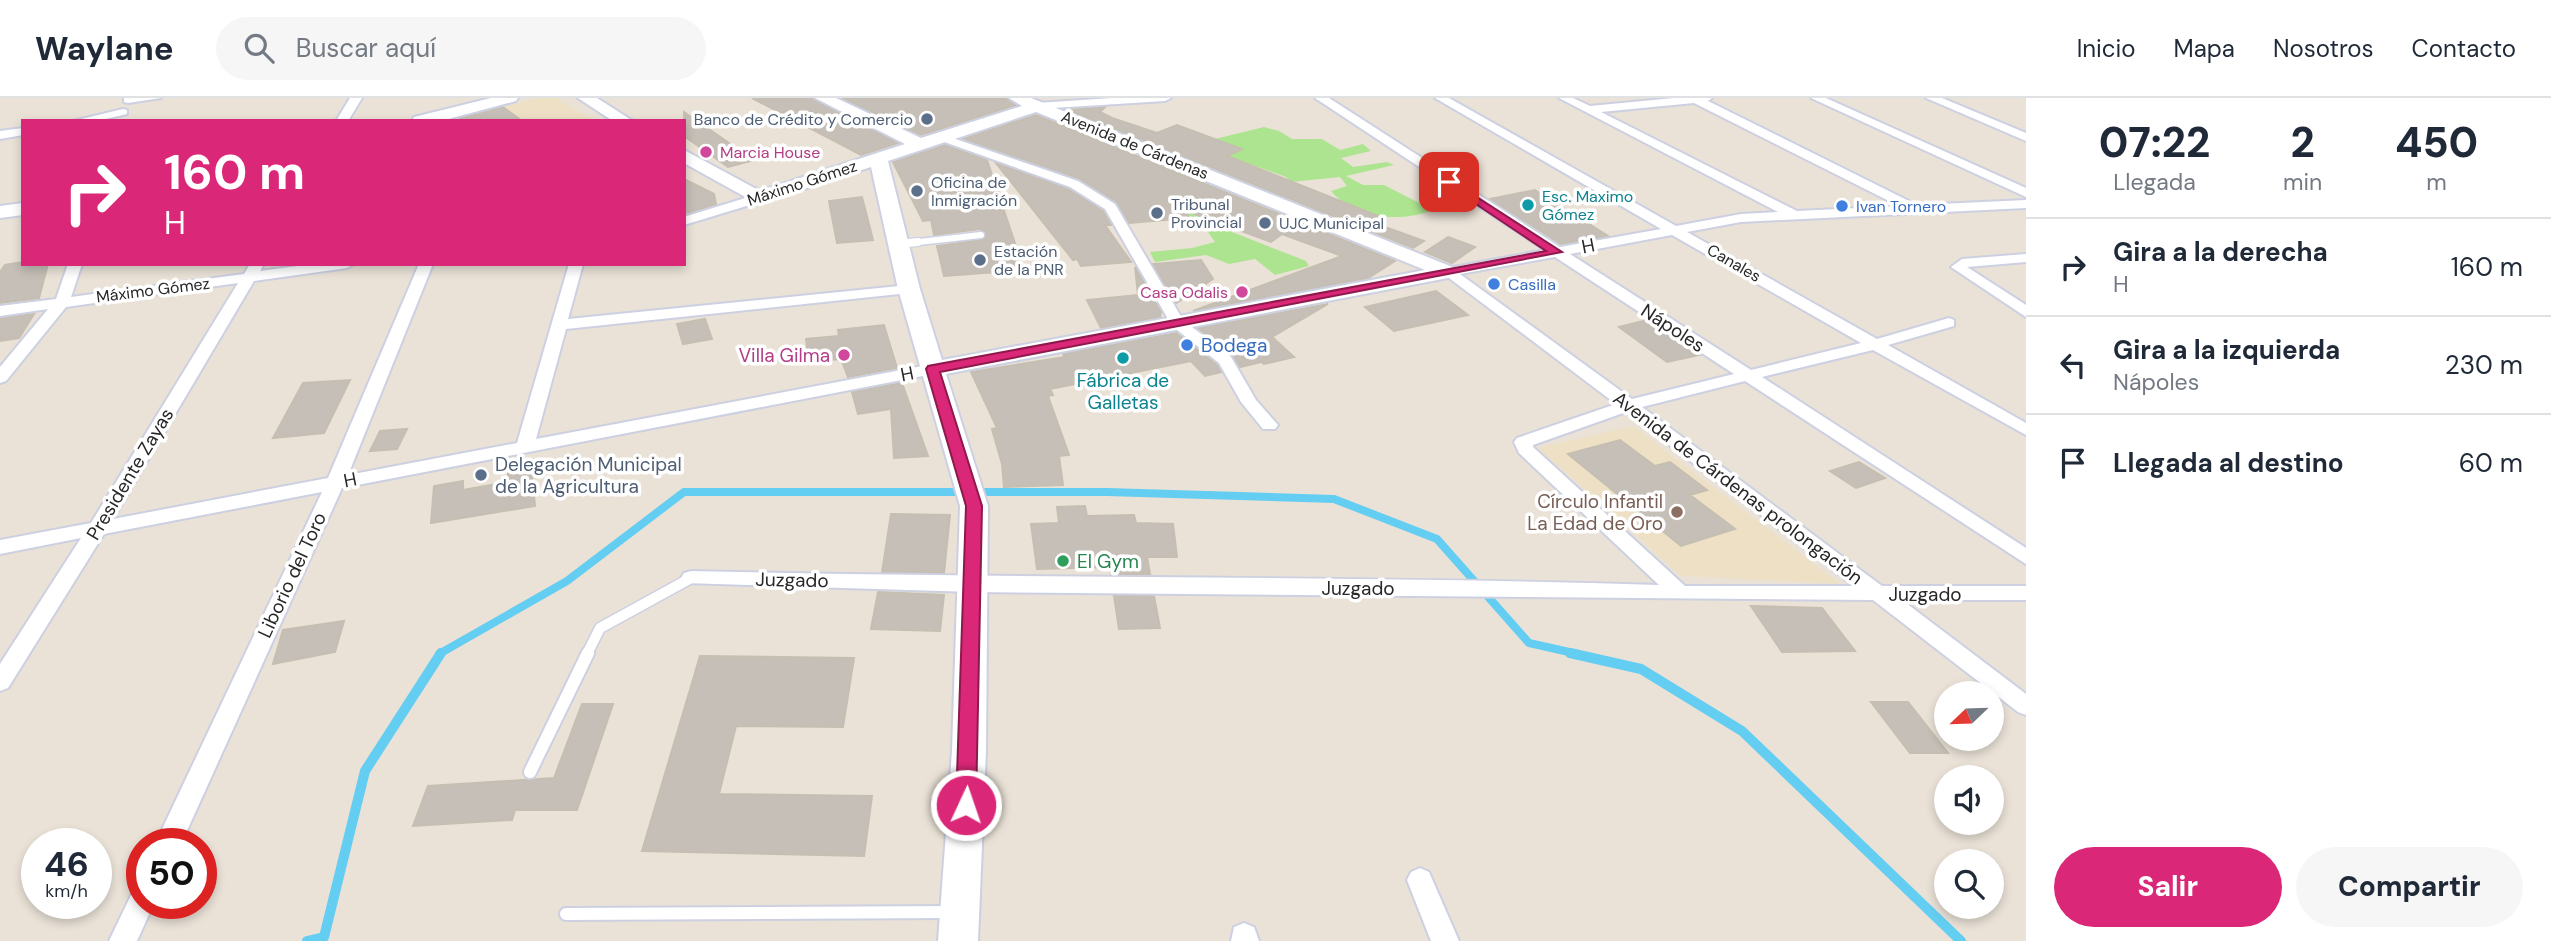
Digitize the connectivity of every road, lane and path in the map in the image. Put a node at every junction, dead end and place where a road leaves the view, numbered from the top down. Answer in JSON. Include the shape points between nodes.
{"nodes":[{"id":1,"x":155,"y":98,"type":"edge"},
{"id":2,"x":356,"y":98,"type":"edge"},
{"id":3,"x":510,"y":98,"type":"edge"},
{"id":4,"x":586,"y":98,"type":"edge"},
{"id":5,"x":823,"y":98,"type":"edge"},
{"id":6,"x":1017,"y":98,"type":"edge"},
{"id":7,"x":1166,"y":98,"type":"edge"},
{"id":8,"x":1321,"y":98,"type":"edge"},
{"id":9,"x":1441,"y":98,"type":"edge"},
{"id":10,"x":1564,"y":98,"type":"edge"},
{"id":11,"x":1710,"y":98,"type":"edge"},
{"id":12,"x":1817,"y":98,"type":"edge"},
{"id":13,"x":1932,"y":98,"type":"edge"},
{"id":14,"x":128,"y":99,"type":"edge"},
{"id":15,"x":1695,"y":99,"type":"edge"},
{"id":16,"x":1037,"y":106,"type":"junction"},
{"id":17,"x":1588,"y":110,"type":"junction"},
{"id":18,"x":122,"y":117,"type":"edge"},
{"id":19,"x":100,"y":119,"type":"edge"},
{"id":20,"x":343,"y":119,"type":"edge"},
{"id":21,"x":428,"y":119,"type":"edge"},
{"id":22,"x":622,"y":119,"type":"edge"},
{"id":23,"x":21,"y":131,"type":"edge"},
{"id":24,"x":0,"y":135,"type":"edge"},
{"id":25,"x":940,"y":137,"type":"junction"},
{"id":26,"x":2026,"y":137,"type":"edge"},
{"id":27,"x":919,"y":144,"type":"junction"},
{"id":28,"x":686,"y":156,"type":"edge"},
{"id":29,"x":878,"y":158,"type":"junction"},
{"id":30,"x":2026,"y":193,"type":"edge"},
{"id":31,"x":758,"y":198,"type":"junction"},
{"id":32,"x":2026,"y":204,"type":"edge"},
{"id":33,"x":21,"y":209,"type":"edge"},
{"id":34,"x":1915,"y":209,"type":"junction"},
{"id":35,"x":0,"y":212,"type":"edge"},
{"id":36,"x":1793,"y":214,"type":"junction"},
{"id":37,"x":686,"y":220,"type":"edge"},
{"id":38,"x":1676,"y":230,"type":"junction"},
{"id":39,"x":981,"y":235,"type":"dead end"},
{"id":40,"x":898,"y":244,"type":"junction"},
{"id":41,"x":1556,"y":252,"type":"junction"},
{"id":42,"x":2026,"y":258,"type":"edge"},
{"id":43,"x":1959,"y":264,"type":"joint"},
{"id":44,"x":74,"y":266,"type":"edge"},
{"id":45,"x":320,"y":266,"type":"edge"},
{"id":46,"x":425,"y":266,"type":"edge"},
{"id":47,"x":575,"y":266,"type":"edge"},
{"id":48,"x":253,"y":271,"type":"edge"},
{"id":49,"x":1448,"y":272,"type":"junction"},
{"id":50,"x":909,"y":289,"type":"junction"},
{"id":51,"x":62,"y":302,"type":"junction"},
{"id":52,"x":0,"y":311,"type":"edge"},
{"id":53,"x":2026,"y":312,"type":"edge"},
{"id":54,"x":1177,"y":323,"type":"junction"},
{"id":55,"x":1949,"y":323,"type":"dead end"},
{"id":56,"x":558,"y":325,"type":"junction"},
{"id":57,"x":1876,"y":344,"type":"junction"},
{"id":58,"x":933,"y":369,"type":"junction"},
{"id":59,"x":1748,"y":376,"type":"junction"},
{"id":60,"x":0,"y":378,"type":"edge"},
{"id":61,"x":1629,"y":405,"type":"junction"},
{"id":62,"x":1269,"y":425,"type":"dead end"},
{"id":63,"x":2026,"y":430,"type":"edge"},
{"id":64,"x":525,"y":447,"type":"junction"},
{"id":65,"x":335,"y":483,"type":"junction"},
{"id":66,"x":97,"y":529,"type":"junction"},
{"id":67,"x":0,"y":547,"type":"edge"},
{"id":68,"x":2026,"y":557,"type":"edge"},
{"id":69,"x":691,"y":578,"type":"joint"},
{"id":70,"x":973,"y":585,"type":"junction"},
{"id":71,"x":1680,"y":593,"type":"junction"},
{"id":72,"x":2026,"y":593,"type":"edge"},
{"id":73,"x":1877,"y":594,"type":"junction"},
{"id":74,"x":0,"y":682,"type":"edge"},
{"id":75,"x":2026,"y":706,"type":"edge"},
{"id":76,"x":530,"y":772,"type":"dead end"},
{"id":77,"x":175,"y":828,"type":"edge"},
{"id":78,"x":1420,"y":880,"type":"dead end"},
{"id":79,"x":566,"y":914,"type":"dead end"},
{"id":80,"x":133,"y":919,"type":"edge"},
{"id":81,"x":960,"y":927,"type":"edge"},
{"id":82,"x":123,"y":941,"type":"edge"},
{"id":83,"x":1445,"y":941,"type":"edge"}],
"edges":[{"from":1,"to":14,"type":"street"},
{"from":2,"to":20,"type":"street"},
{"from":3,"to":21,"type":"main road"},
{"from":4,"to":22,"type":"main road"},
{"from":5,"to":27,"type":"main road"},
{"from":6,"to":16,"type":"main road","name":"Avenida de Cárdenas"},
{"from":7,"to":16,"type":"street"},
{"from":8,"to":41,"type":"street","name":"Nápoles"},
{"from":9,"to":38,"type":"street","name":"Canales"},
{"from":10,"to":17,"type":"street"},
{"from":11,"to":15,"type":"street"},
{"from":12,"to":30,"type":"street"},
{"from":13,"to":26,"type":"street"},
{"from":14,"to":18,"type":"street"},
{"from":15,"to":17,"type":"street"},
{"from":15,"to":34,"type":"street"},
{"from":16,"to":25,"type":"main road"},
{"from":16,"to":49,"type":"main road","name":"Avenida de Cárdenas"},
{"from":17,"to":36,"type":"street"},
{"from":18,"to":19,"type":"street"},
{"from":23,"to":24,"type":"street"},
{"from":25,"to":27,"type":"main road","name":"Máximo Gómez"},
{"from":25,"to":54,"type":"street","via":[[1074,184],[1110,206]]},
{"from":27,"to":29,"type":"main road","name":"Máximo Gómez"},
{"from":28,"to":31,"type":"main road"},
{"from":29,"to":31,"type":"main road","name":"Máximo Gómez"},
{"from":29,"to":40,"type":"main road"},
{"from":31,"to":37,"type":"street","name":"Máximo Gómez"},
{"from":32,"to":34,"type":"street","name":"H"},
{"from":33,"to":35,"type":"main road"},
{"from":34,"to":36,"type":"street","name":"H"},
{"from":36,"to":38,"type":"street","name":"H"},
{"from":38,"to":41,"type":"street","name":"H"},
{"from":38,"to":57,"type":"street","name":"Canales"},
{"from":39,"to":40,"type":"lane"},
{"from":40,"to":50,"type":"main road"},
{"from":41,"to":49,"type":"street","name":"H"},
{"from":41,"to":59,"type":"street","name":"Nápoles"},
{"from":42,"to":43,"type":"street"},
{"from":43,"to":53,"type":"street"},
{"from":44,"to":51,"type":"street"},
{"from":45,"to":48,"type":"street","name":"Máximo Gómez"},
{"from":46,"to":65,"type":"street","name":"Liborio del Toro"},
{"from":47,"to":56,"type":"street"},
{"from":48,"to":51,"type":"street","name":"Máximo Gómez"},
{"from":48,"to":66,"type":"street","name":"Presidente Zayas"},
{"from":49,"to":54,"type":"main road","name":"H"},
{"from":49,"to":61,"type":"street","name":"Avenida de Cárdenas prolongación"},
{"from":50,"to":56,"type":"street"},
{"from":50,"to":58,"type":"main road"},
{"from":51,"to":52,"type":"street","name":"Máximo Gómez"},
{"from":51,"to":60,"type":"street"},
{"from":54,"to":58,"type":"main road","name":"H"},
{"from":54,"to":62,"type":"street","via":[[1225,360],[1249,402]]},
{"from":55,"to":57,"type":"street"},
{"from":56,"to":64,"type":"street"},
{"from":57,"to":59,"type":"street"},
{"from":57,"to":63,"type":"street","name":"Canales"},
{"from":58,"to":64,"type":"street","name":"H"},
{"from":58,"to":70,"type":"main road","via":[[974,506]]},
{"from":59,"to":61,"type":"street"},
{"from":59,"to":68,"type":"street","name":"Nápoles"},
{"from":61,"to":71,"type":"street","via":[[1523,442],[1525,449]]},
{"from":61,"to":73,"type":"street","name":"Avenida de Cárdenas prolongación"},
{"from":64,"to":65,"type":"street","name":"H"},
{"from":65,"to":66,"type":"street","name":"H"},
{"from":65,"to":77,"type":"street","name":"Liborio del Toro"},
{"from":66,"to":67,"type":"street","name":"H"},
{"from":66,"to":74,"type":"street","name":"Presidente Zayas"},
{"from":69,"to":70,"type":"street","name":"Juzgado"},
{"from":69,"to":76,"type":"lane","via":[[600,628]]},
{"from":70,"to":71,"type":"street","name":"Juzgado"},
{"from":70,"to":81,"type":"main road"},
{"from":71,"to":73,"type":"street","name":"Juzgado"},
{"from":72,"to":73,"type":"street","name":"Juzgado"},
{"from":73,"to":75,"type":"street","name":"Avenida de Cárdenas prolongación"},
{"from":78,"to":83,"type":"street"},
{"from":79,"to":81,"type":"lane"},
{"from":80,"to":82,"type":"street"}]}
